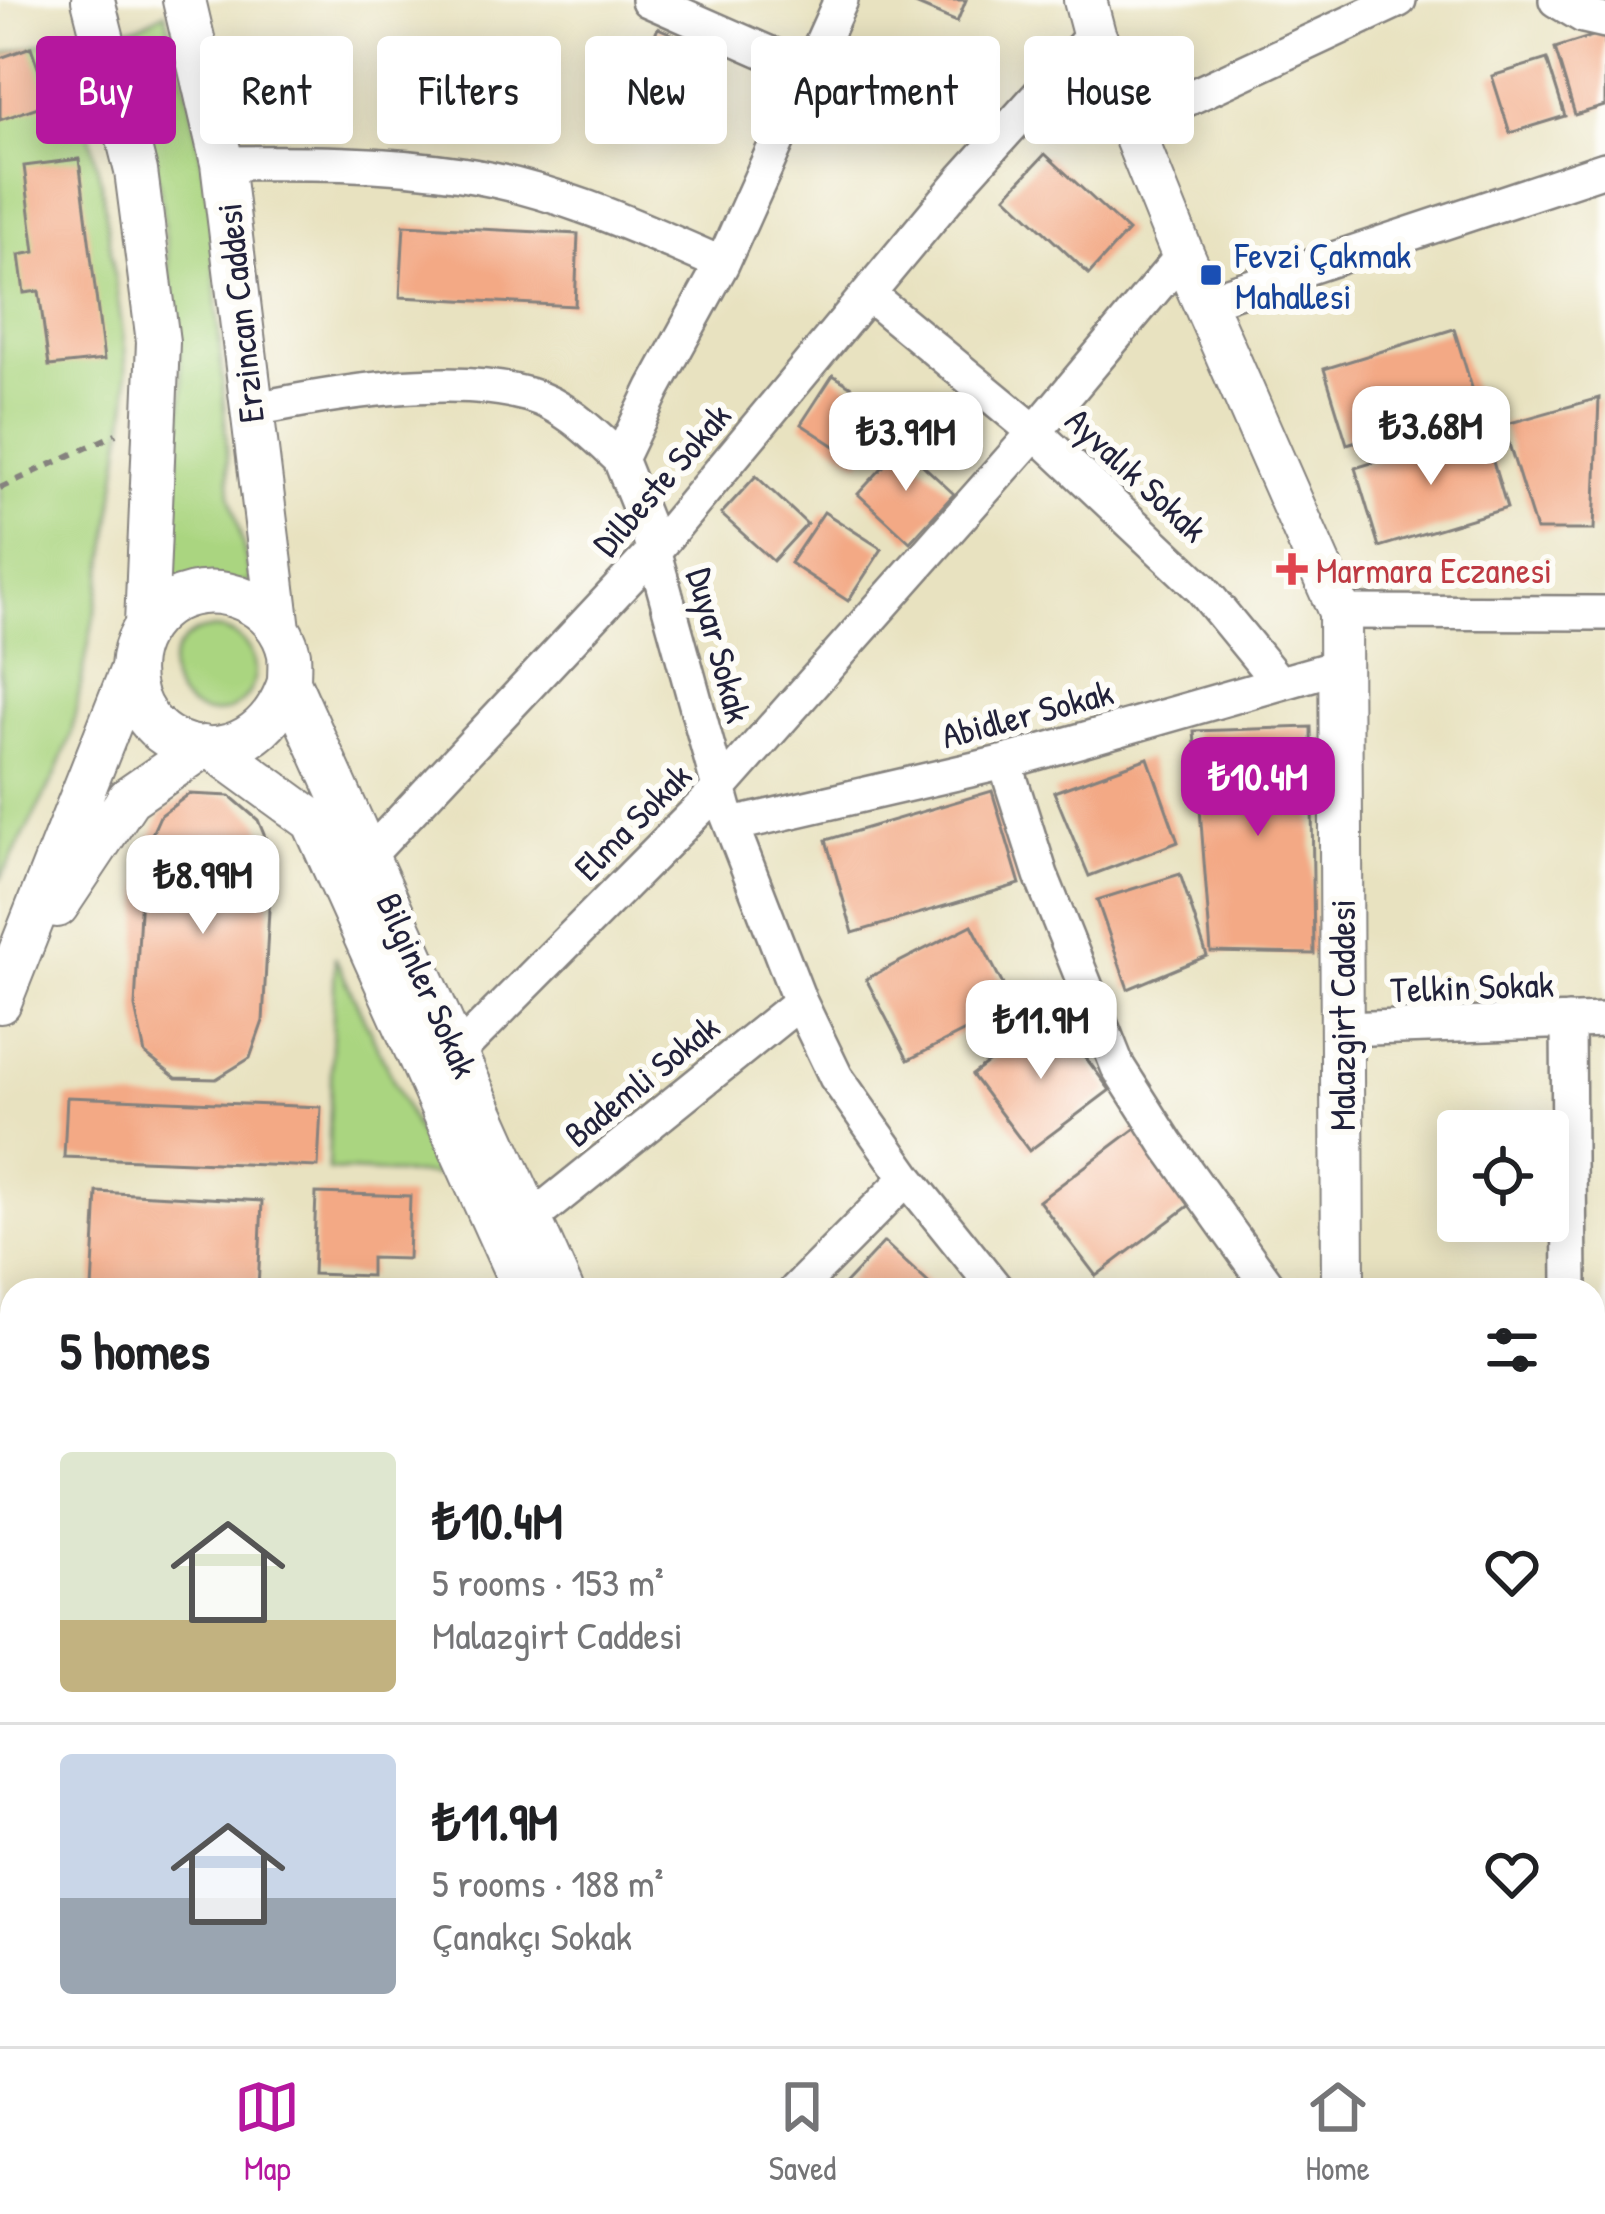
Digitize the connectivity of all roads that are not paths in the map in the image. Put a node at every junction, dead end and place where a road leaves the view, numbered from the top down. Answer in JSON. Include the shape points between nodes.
{"nodes":[{"id":1,"x":93,"y":0,"type":"edge"},
{"id":2,"x":184,"y":0,"type":"edge"},
{"id":3,"x":648,"y":0,"type":"edge"},
{"id":4,"x":841,"y":0,"type":"edge"},
{"id":5,"x":1399,"y":0,"type":"edge"},
{"id":6,"x":1556,"y":0,"type":"edge"},
{"id":7,"x":1089,"y":17,"type":"edge"},
{"id":8,"x":1605,"y":20,"type":"edge"},
{"id":9,"x":823,"y":36,"type":"edge"},
{"id":10,"x":751,"y":46,"type":"edge"},
{"id":11,"x":1194,"y":96,"type":"edge"},
{"id":12,"x":774,"y":144,"type":"edge"},
{"id":13,"x":1139,"y":144,"type":"edge"},
{"id":14,"x":222,"y":163,"type":"junction"},
{"id":15,"x":1605,"y":169,"type":"edge"},
{"id":16,"x":1183,"y":255,"type":"junction"},
{"id":17,"x":722,"y":264,"type":"junction"},
{"id":18,"x":868,"y":294,"type":"junction"},
{"id":19,"x":1204,"y":302,"type":"junction"},
{"id":20,"x":250,"y":410,"type":"junction"},
{"id":21,"x":1035,"y":433,"type":"junction"},
{"id":22,"x":620,"y":459,"type":"junction"},
{"id":23,"x":654,"y":551,"type":"junction"},
{"id":24,"x":1340,"y":612,"type":"junction"},
{"id":25,"x":1605,"y":613,"type":"edge"},
{"id":26,"x":146,"y":624,"type":"junction"},
{"id":27,"x":279,"y":629,"type":"junction"},
{"id":28,"x":1340,"y":666,"type":"junction"},
{"id":29,"x":131,"y":671,"type":"junction"},
{"id":30,"x":290,"y":682,"type":"junction"},
{"id":31,"x":1280,"y":683,"type":"junction"},
{"id":32,"x":208,"y":748,"type":"junction"},
{"id":33,"x":1005,"y":762,"type":"junction"},
{"id":34,"x":719,"y":789,"type":"junction"},
{"id":35,"x":732,"y":825,"type":"junction"},
{"id":36,"x":370,"y":854,"type":"junction"},
{"id":37,"x":8,"y":985,"type":"edge"},
{"id":38,"x":800,"y":1002,"type":"junction"},
{"id":39,"x":1605,"y":1021,"type":"edge"},
{"id":40,"x":1568,"y":1022,"type":"junction"},
{"id":41,"x":1341,"y":1029,"type":"junction"},
{"id":42,"x":458,"y":1053,"type":"junction"},
{"id":43,"x":907,"y":1178,"type":"junction"},
{"id":44,"x":531,"y":1219,"type":"junction"},
{"id":45,"x":519,"y":1278,"type":"edge"},
{"id":46,"x":557,"y":1278,"type":"edge"},
{"id":47,"x":808,"y":1278,"type":"edge"},
{"id":48,"x":987,"y":1278,"type":"edge"},
{"id":49,"x":1262,"y":1278,"type":"edge"},
{"id":50,"x":1343,"y":1278,"type":"edge"},
{"id":51,"x":1570,"y":1278,"type":"edge"}],
"edges":[{"from":1,"to":26,"type":"street","via":[[136,170],[158,342]]},
{"from":2,"to":14,"type":"street","name":"Erzincan Caddesi"},
{"from":3,"to":10,"type":"street"},
{"from":4,"to":9,"type":"street"},
{"from":5,"to":11,"type":"street"},
{"from":6,"to":8,"type":"street"},
{"from":7,"to":18,"type":"street","name":"Dilbeste Sokak"},
{"from":12,"to":17,"type":"street"},
{"from":13,"to":16,"type":"street","name":"Malazgirt Caddesi"},
{"from":14,"to":17,"type":"street","via":[[351,162],[464,175],[547,194]]},
{"from":14,"to":20,"type":"street","name":"Erzincan Caddesi"},
{"from":15,"to":19,"type":"street"},
{"from":16,"to":19,"type":"street","name":"Malazgirt Caddesi"},
{"from":16,"to":21,"type":"street","name":"Elma Sokak"},
{"from":17,"to":22,"type":"street"},
{"from":18,"to":21,"type":"street","name":"Ayvalık Sokak"},
{"from":18,"to":23,"type":"street","name":"Dilbeste Sokak"},
{"from":19,"to":24,"type":"street","name":"Malazgirt Caddesi"},
{"from":20,"to":22,"type":"street","via":[[355,389],[530,394],[576,418]]},
{"from":20,"to":27,"type":"street","name":"Erzincan Caddesi"},
{"from":21,"to":31,"type":"street","name":"Ayvalık Sokak","via":[[1202,589]]},
{"from":21,"to":34,"type":"street","name":"Elma Sokak"},
{"from":22,"to":23,"type":"street","name":"Duyar Sokak"},
{"from":23,"to":34,"type":"street","name":"Duyar Sokak"},
{"from":23,"to":36,"type":"street","name":"Dilbeste Sokak"},
{"from":24,"to":25,"type":"street"},
{"from":24,"to":28,"type":"street","name":"Malazgirt Caddesi"},
{"from":26,"to":27,"type":"street","via":[[164,606],[210,591],[261,608]]},
{"from":26,"to":29,"type":"street"},
{"from":27,"to":30,"type":"street","name":"Erzincan Caddesi"},
{"from":28,"to":31,"type":"street","name":"Abidler Sokak"},
{"from":28,"to":41,"type":"street","name":"Malazgirt Caddesi"},
{"from":29,"to":32,"type":"street","via":[[147,717],[187,746]]},
{"from":29,"to":37,"type":"street"},
{"from":30,"to":32,"type":"street","via":[[264,729]]},
{"from":30,"to":36,"type":"street","name":"Bilginler Sokak"},
{"from":31,"to":33,"type":"street","name":"Abidler Sokak"},
{"from":32,"to":37,"type":"street","via":[[129,798]]},
{"from":32,"to":45,"type":"street","name":"Bilginler Sokak","via":[[313,821]]},
{"from":33,"to":35,"type":"street","name":"Abidler Sokak"},
{"from":33,"to":49,"type":"street","via":[[1118,1067]]},
{"from":34,"to":35,"type":"street","name":"Duyar Sokak"},
{"from":34,"to":42,"type":"street","name":"Elma Sokak"},
{"from":35,"to":38,"type":"street","name":"Duyar Sokak"},
{"from":36,"to":42,"type":"street","name":"Bilginler Sokak"},
{"from":38,"to":43,"type":"street","name":"Duyar Sokak","via":[[836,1077]]},
{"from":38,"to":44,"type":"street","name":"Bademli Sokak"},
{"from":39,"to":40,"type":"street","name":"Telkin Sokak"},
{"from":40,"to":41,"type":"street","name":"Telkin Sokak"},
{"from":40,"to":51,"type":"street"},
{"from":41,"to":50,"type":"street","name":"Malazgirt Caddesi"},
{"from":42,"to":44,"type":"street","name":"Bilginler Sokak"},
{"from":43,"to":47,"type":"street"},
{"from":43,"to":48,"type":"street","name":"Duyar Sokak"},
{"from":44,"to":46,"type":"street","name":"Bilginler Sokak"}]}
